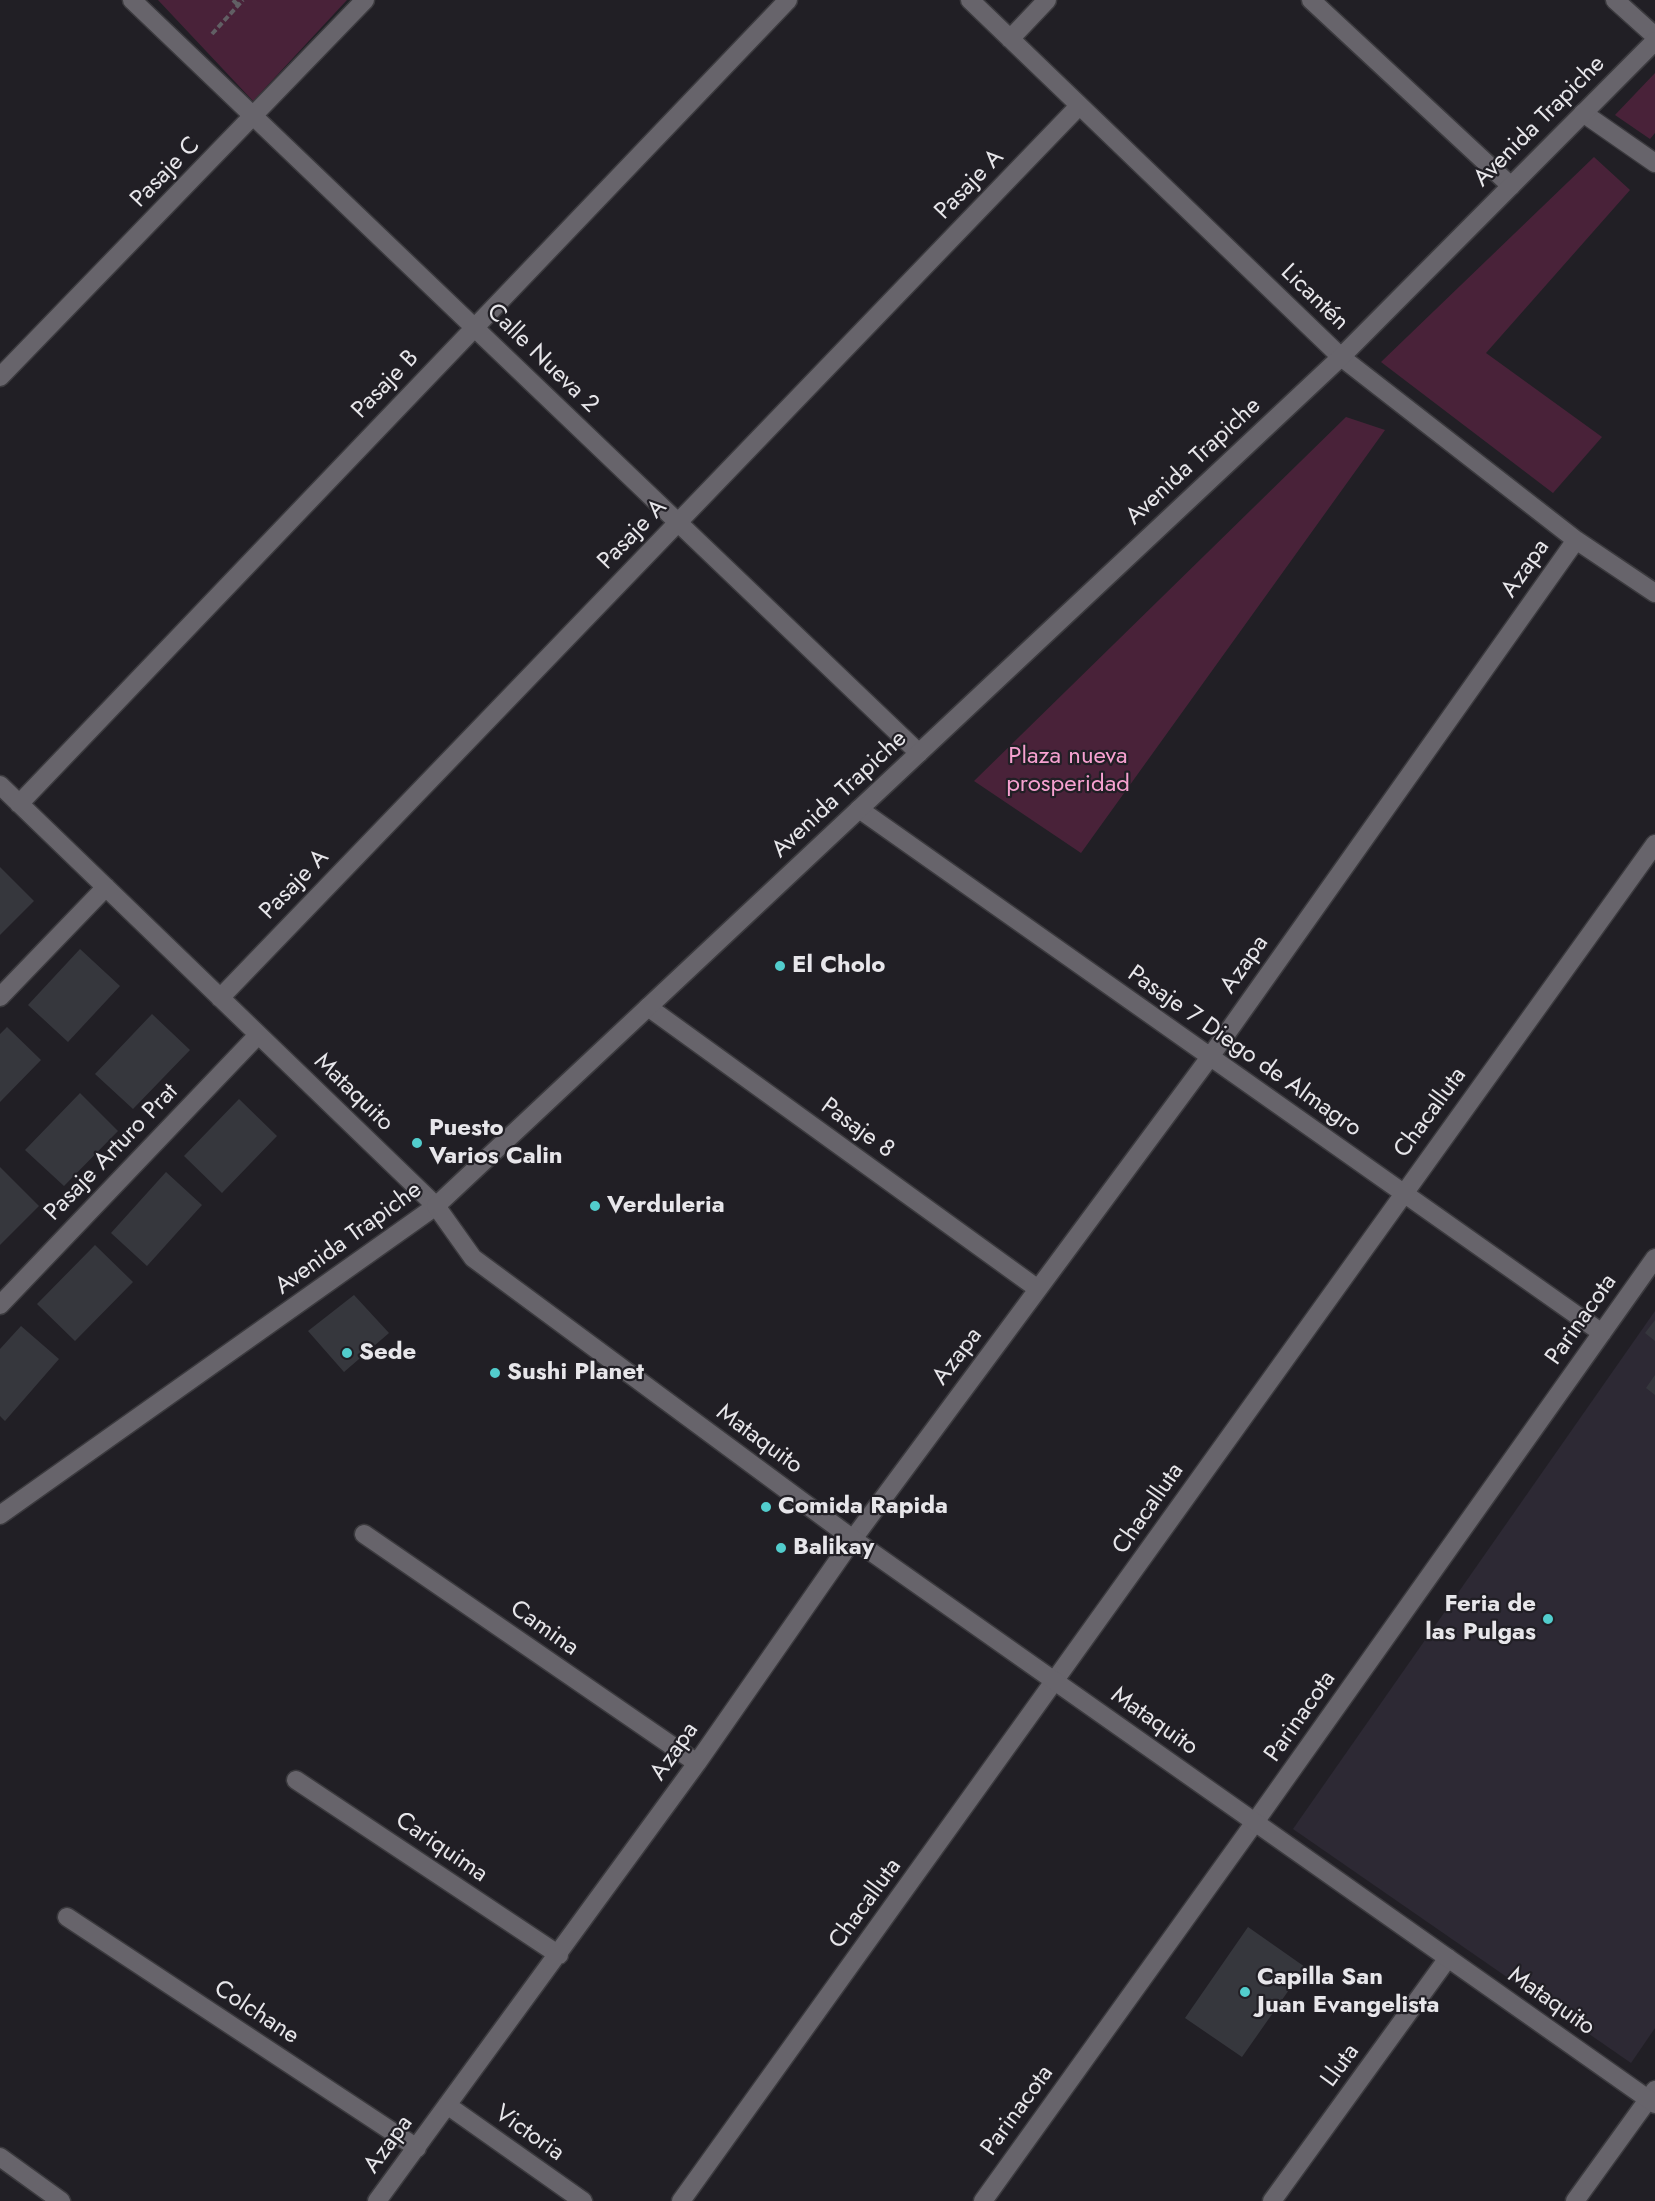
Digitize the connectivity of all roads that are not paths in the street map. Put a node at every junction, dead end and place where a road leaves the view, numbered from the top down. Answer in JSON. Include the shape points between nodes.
{"nodes":[{"id":1,"x":132,"y":0,"type":"edge"},
{"id":2,"x":365,"y":0,"type":"edge"},
{"id":3,"x":788,"y":0,"type":"edge"},
{"id":4,"x":970,"y":0,"type":"edge"},
{"id":5,"x":1047,"y":0,"type":"edge"},
{"id":6,"x":1311,"y":0,"type":"edge"},
{"id":7,"x":1615,"y":0,"type":"edge"},
{"id":8,"x":1655,"y":36,"type":"edge"},
{"id":9,"x":1010,"y":39,"type":"junction"},
{"id":10,"x":1655,"y":41,"type":"edge"},
{"id":11,"x":1079,"y":106,"type":"junction"},
{"id":12,"x":1583,"y":113,"type":"junction"},
{"id":13,"x":254,"y":117,"type":"junction"},
{"id":14,"x":1655,"y":163,"type":"edge"},
{"id":15,"x":1511,"y":186,"type":"junction"},
{"id":16,"x":474,"y":328,"type":"junction"},
{"id":17,"x":1341,"y":357,"type":"junction"},
{"id":18,"x":0,"y":377,"type":"edge"},
{"id":19,"x":678,"y":523,"type":"junction"},
{"id":20,"x":1576,"y":540,"type":"junction"},
{"id":21,"x":1655,"y":593,"type":"edge"},
{"id":22,"x":919,"y":753,"type":"junction"},
{"id":23,"x":0,"y":785,"type":"edge"},
{"id":24,"x":20,"y":804,"type":"junction"},
{"id":25,"x":859,"y":809,"type":"junction"},
{"id":26,"x":1655,"y":844,"type":"edge"},
{"id":27,"x":106,"y":887,"type":"junction"},
{"id":28,"x":0,"y":997,"type":"edge"},
{"id":29,"x":220,"y":998,"type":"junction"},
{"id":30,"x":648,"y":1007,"type":"junction"},
{"id":31,"x":258,"y":1035,"type":"junction"},
{"id":32,"x":1209,"y":1057,"type":"junction"},
{"id":33,"x":1403,"y":1193,"type":"junction"},
{"id":34,"x":436,"y":1206,"type":"junction"},
{"id":35,"x":1655,"y":1258,"type":"edge"},
{"id":36,"x":1038,"y":1289,"type":"junction"},
{"id":37,"x":0,"y":1305,"type":"edge"},
{"id":38,"x":1602,"y":1333,"type":"junction"},
{"id":39,"x":0,"y":1515,"type":"edge"},
{"id":40,"x":364,"y":1534,"type":"dead end"},
{"id":41,"x":854,"y":1539,"type":"junction"},
{"id":42,"x":1056,"y":1681,"type":"junction"},
{"id":43,"x":697,"y":1763,"type":"junction"},
{"id":44,"x":296,"y":1780,"type":"dead end"},
{"id":45,"x":1256,"y":1822,"type":"junction"},
{"id":46,"x":67,"y":1917,"type":"dead end"},
{"id":47,"x":559,"y":1955,"type":"junction"},
{"id":48,"x":1448,"y":1958,"type":"junction"},
{"id":49,"x":1653,"y":2098,"type":"edge"},
{"id":50,"x":447,"y":2106,"type":"junction"},
{"id":51,"x":417,"y":2148,"type":"junction"},
{"id":52,"x":0,"y":2157,"type":"edge"},
{"id":53,"x":61,"y":2201,"type":"edge"},
{"id":54,"x":378,"y":2201,"type":"edge"},
{"id":55,"x":583,"y":2201,"type":"edge"},
{"id":56,"x":681,"y":2201,"type":"edge"},
{"id":57,"x":982,"y":2201,"type":"edge"},
{"id":58,"x":1272,"y":2201,"type":"edge"},
{"id":59,"x":1575,"y":2201,"type":"edge"}],
"edges":[{"from":1,"to":13,"type":"street","name":"Calle Nueva 2"},
{"from":2,"to":13,"type":"street","name":"Pasaje C"},
{"from":3,"to":16,"type":"street","name":"Pasaje B"},
{"from":4,"to":9,"type":"street","name":"Licantén"},
{"from":5,"to":9,"type":"street"},
{"from":6,"to":15,"type":"street"},
{"from":7,"to":8,"type":"street"},
{"from":9,"to":11,"type":"street","name":"Licantén"},
{"from":10,"to":12,"type":"street","name":"Avenida Trapiche"},
{"from":11,"to":17,"type":"street","name":"Licantén"},
{"from":11,"to":19,"type":"street","name":"Pasaje A"},
{"from":12,"to":14,"type":"street"},
{"from":12,"to":15,"type":"street","name":"Avenida Trapiche"},
{"from":13,"to":16,"type":"street","name":"Calle Nueva 2"},
{"from":13,"to":18,"type":"street","name":"Pasaje C"},
{"from":15,"to":17,"type":"street","name":"Avenida Trapiche"},
{"from":16,"to":19,"type":"street","name":"Calle Nueva 2"},
{"from":16,"to":24,"type":"street","name":"Pasaje B"},
{"from":17,"to":20,"type":"street","name":"Licantén"},
{"from":17,"to":22,"type":"street","name":"Avenida Trapiche"},
{"from":19,"to":22,"type":"street","name":"Calle Nueva 2"},
{"from":19,"to":29,"type":"street","name":"Pasaje A"},
{"from":20,"to":21,"type":"street","name":"Licantén"},
{"from":20,"to":32,"type":"street","name":"Azapa"},
{"from":22,"to":25,"type":"street","name":"Avenida Trapiche"},
{"from":23,"to":24,"type":"street","name":"Mataquito"},
{"from":24,"to":27,"type":"street","name":"Mataquito"},
{"from":25,"to":30,"type":"street","name":"Avenida Trapiche"},
{"from":25,"to":32,"type":"street","name":"Pasaje 7 Diego de Almagro"},
{"from":26,"to":33,"type":"street","name":"Chacalluta"},
{"from":27,"to":28,"type":"street"},
{"from":27,"to":29,"type":"street","name":"Mataquito"},
{"from":29,"to":31,"type":"street","name":"Mataquito"},
{"from":30,"to":34,"type":"street","name":"Avenida Trapiche"},
{"from":30,"to":36,"type":"street","name":"Pasaje 8"},
{"from":31,"to":34,"type":"street","name":"Mataquito"},
{"from":31,"to":37,"type":"street","name":"Pasaje Arturo Prat"},
{"from":32,"to":33,"type":"street","name":"Pasaje 7 Diego de Almagro"},
{"from":32,"to":36,"type":"street","name":"Azapa"},
{"from":33,"to":38,"type":"street","name":"Pasaje 7 Diego de Almagro"},
{"from":33,"to":42,"type":"street","name":"Chacalluta"},
{"from":34,"to":39,"type":"street","name":"Avenida Trapiche"},
{"from":34,"to":41,"type":"street","name":"Mataquito","via":[[473,1258]]},
{"from":35,"to":38,"type":"street","name":"Parinacota"},
{"from":36,"to":41,"type":"street","name":"Azapa"},
{"from":38,"to":45,"type":"street","name":"Parinacota"},
{"from":40,"to":43,"type":"street","name":"Camina"},
{"from":41,"to":42,"type":"street","name":"Mataquito"},
{"from":41,"to":43,"type":"street","name":"Azapa"},
{"from":42,"to":45,"type":"street","name":"Mataquito"},
{"from":42,"to":56,"type":"street","name":"Chacalluta"},
{"from":43,"to":47,"type":"street","name":"Azapa"},
{"from":44,"to":47,"type":"street","name":"Cariquima"},
{"from":45,"to":48,"type":"street","name":"Mataquito"},
{"from":45,"to":57,"type":"street","name":"Parinacota"},
{"from":46,"to":51,"type":"street","name":"Colchane"},
{"from":47,"to":50,"type":"street","name":"Azapa"},
{"from":48,"to":49,"type":"street","name":"Mataquito"},
{"from":48,"to":58,"type":"street","name":"Lluta"},
{"from":49,"to":59,"type":"street"},
{"from":50,"to":51,"type":"street","name":"Azapa"},
{"from":50,"to":55,"type":"street","name":"Victoria"},
{"from":51,"to":54,"type":"street","name":"Azapa"},
{"from":52,"to":53,"type":"street"}]}
